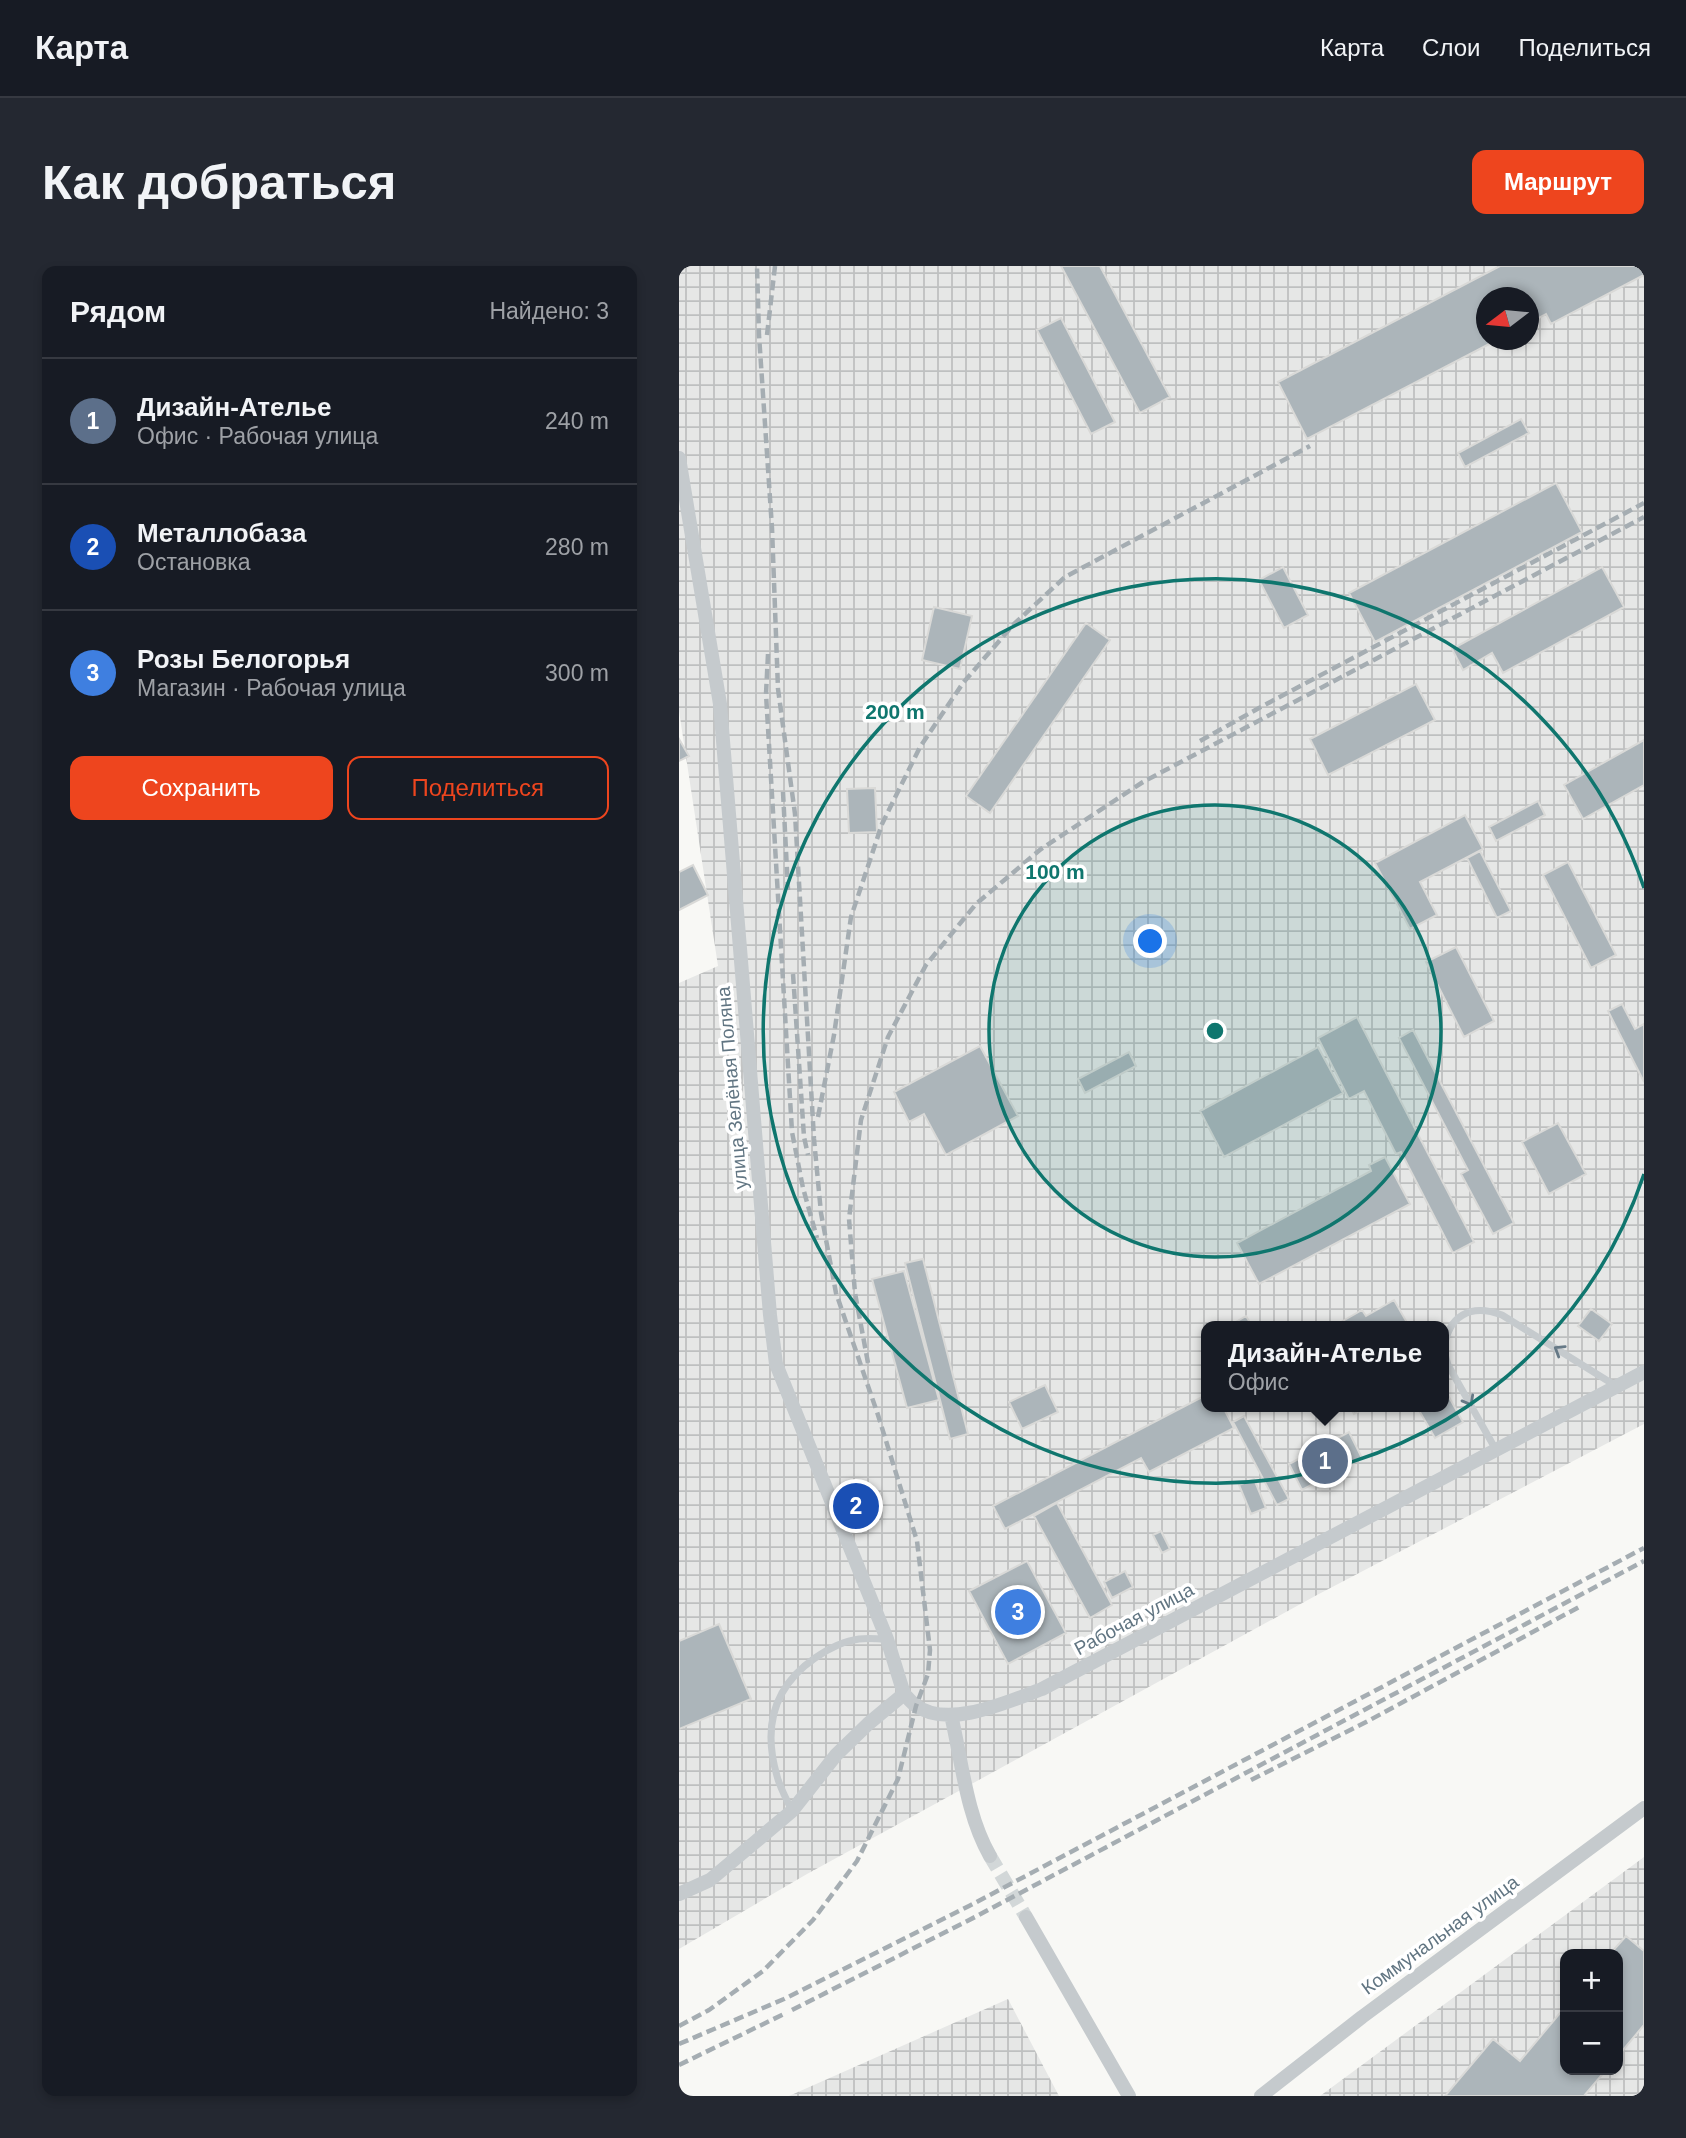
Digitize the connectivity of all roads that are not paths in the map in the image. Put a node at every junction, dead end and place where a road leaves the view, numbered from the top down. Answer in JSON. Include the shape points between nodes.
{"nodes":[{"id":1,"x":679,"y":458,"type":"edge"},
{"id":2,"x":1449,"y":1330,"type":"edge"},
{"id":3,"x":1449,"y":1367,"type":"edge"},
{"id":4,"x":1644,"y":1372,"type":"edge"},
{"id":5,"x":1617,"y":1386,"type":"junction"},
{"id":6,"x":1496,"y":1450,"type":"junction"},
{"id":7,"x":887,"y":1639,"type":"junction"},
{"id":8,"x":904,"y":1693,"type":"junction"},
{"id":9,"x":951,"y":1714,"type":"junction"},
{"id":10,"x":1644,"y":1808,"type":"edge"},
{"id":11,"x":792,"y":1811,"type":"junction"},
{"id":12,"x":990,"y":1856,"type":"tunnel mouth"},
{"id":13,"x":679,"y":1894,"type":"edge"},
{"id":14,"x":1026,"y":1917,"type":"tunnel mouth"},
{"id":15,"x":1129,"y":2096,"type":"edge"},
{"id":16,"x":1261,"y":2096,"type":"edge"}],
"edges":[{"from":1,"to":7,"type":"street","name":"улица Зелёная Поляна","via":[[720,704],[776,1364]]},
{"from":5,"to":2,"type":"lane","one_way":true,"via":[[1490,1310],[1465,1313]]},
{"from":3,"to":6,"type":"lane","one_way":true},
{"from":4,"to":5,"type":"street","name":"Рабочая улица"},
{"from":5,"to":6,"type":"street","name":"Рабочая улица"},
{"from":6,"to":9,"type":"street","name":"Рабочая улица","via":[[1042,1689],[991,1708]]},
{"from":7,"to":8,"type":"street","name":"улица Зелёная Поляна"},
{"from":7,"to":11,"type":"lane","via":[[857,1639],[828,1649],[799,1669],[782,1689],[771,1725],[772,1750],[777,1777]]},
{"from":8,"to":9,"type":"street","name":"Рабочая улица","via":[[931,1713]]},
{"from":8,"to":11,"type":"street","via":[[836,1755]]},
{"from":9,"to":12,"type":"street","via":[[970,1805]]},
{"from":10,"to":16,"type":"street","name":"Коммунальная улица"},
{"from":11,"to":13,"type":"street","via":[[710,1880]]},
{"from":14,"to":15,"type":"street"}]}
